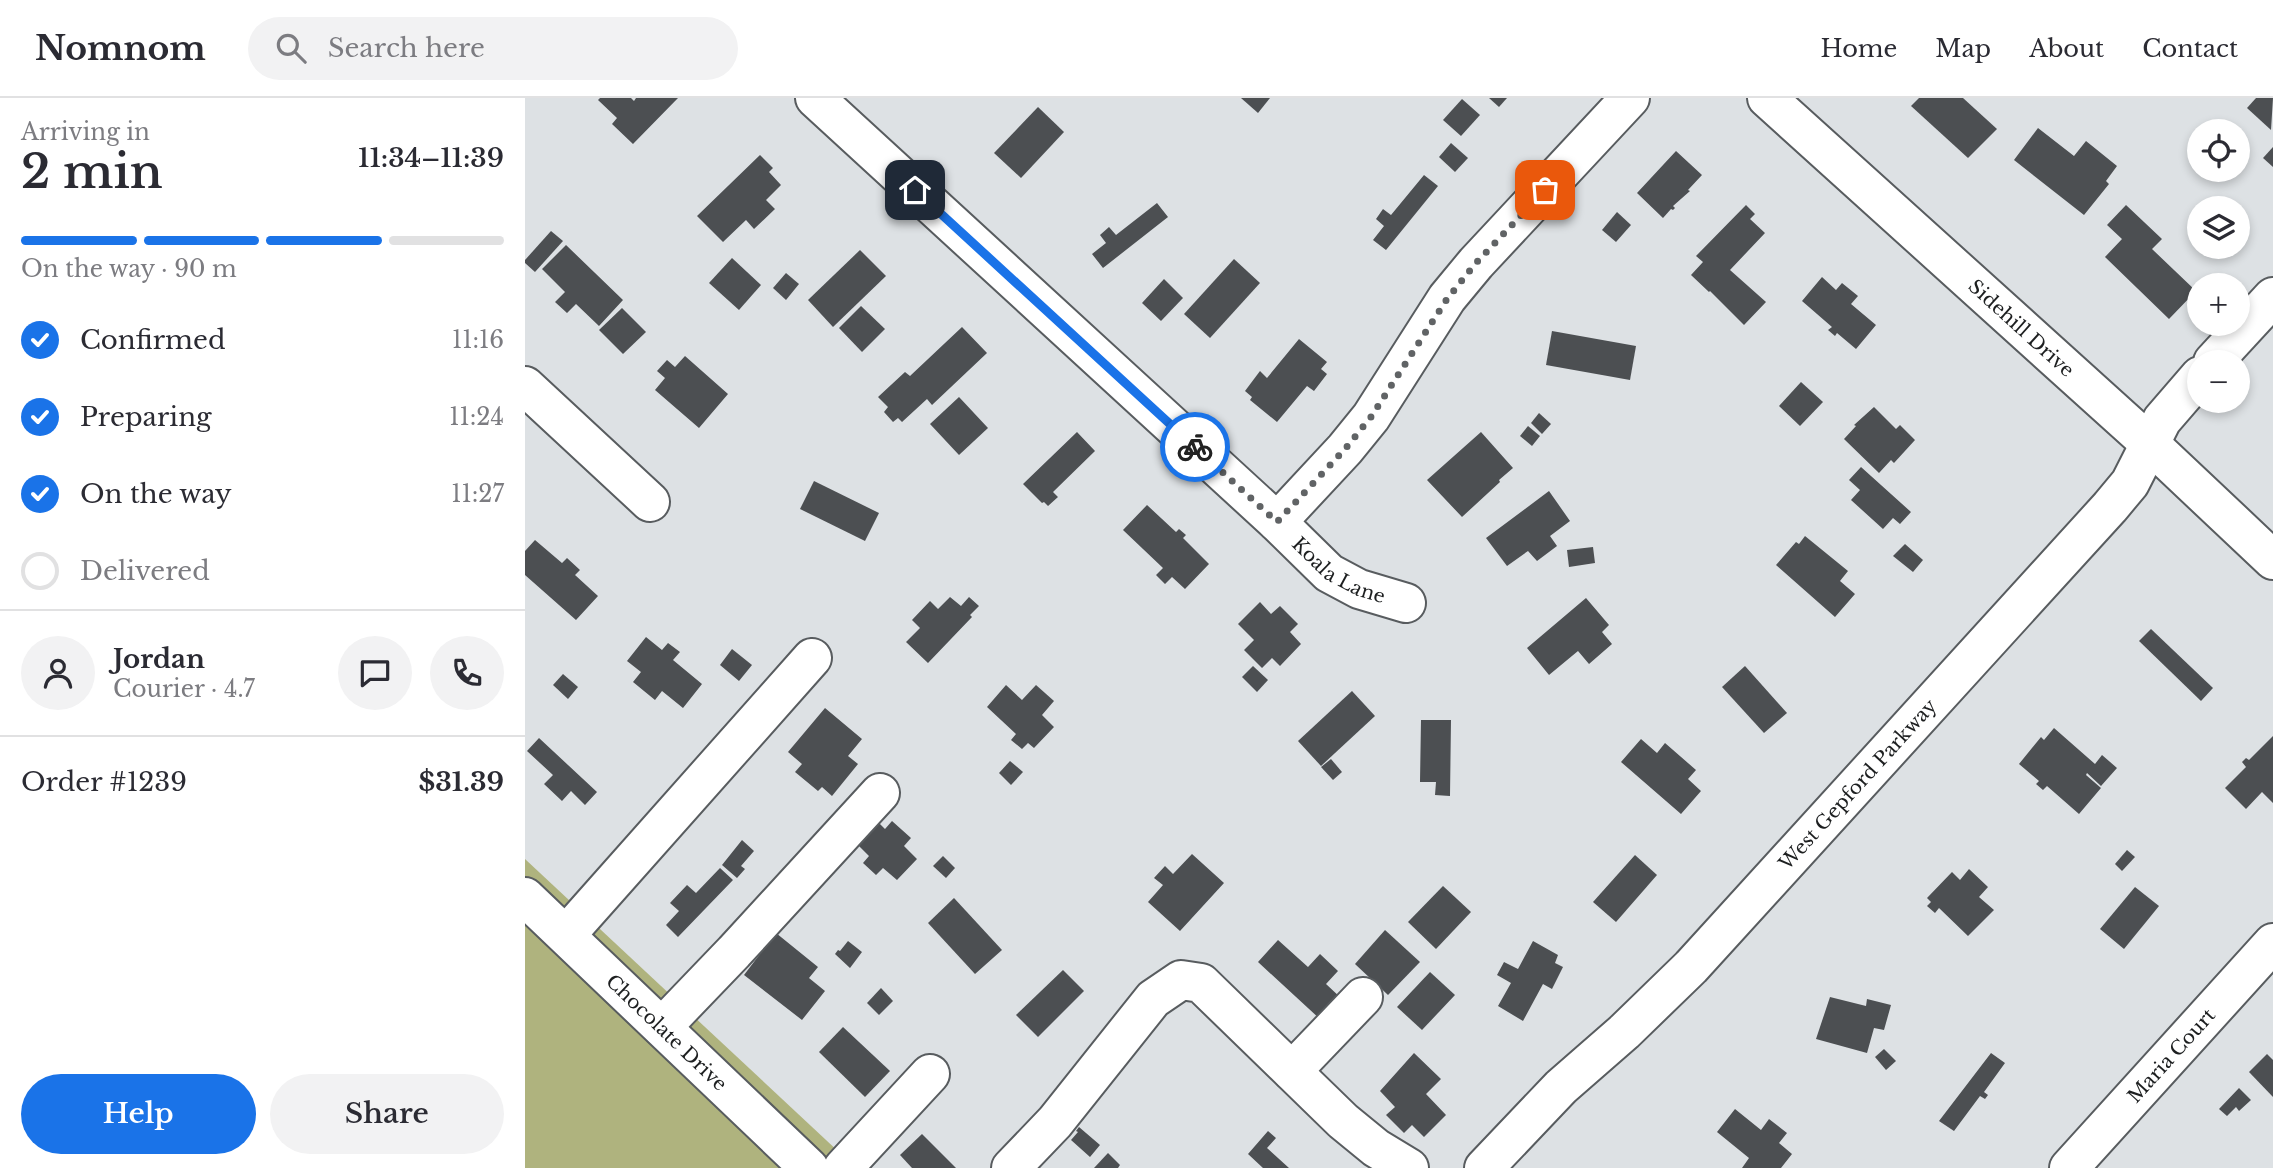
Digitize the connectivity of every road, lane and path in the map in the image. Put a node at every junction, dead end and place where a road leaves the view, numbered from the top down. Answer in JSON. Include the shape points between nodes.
{"nodes":[{"id":1,"x":815,"y":98,"type":"edge"},
{"id":2,"x":1630,"y":98,"type":"edge"},
{"id":3,"x":1767,"y":98,"type":"edge"},
{"id":4,"x":2273,"y":297,"type":"edge"},
{"id":5,"x":2224,"y":350,"type":"edge"},
{"id":6,"x":525,"y":386,"type":"edge"},
{"id":7,"x":2187,"y":391,"type":"edge"},
{"id":8,"x":2149,"y":443,"type":"junction"},
{"id":9,"x":650,"y":502,"type":"dead end"},
{"id":10,"x":1277,"y":522,"type":"junction"},
{"id":11,"x":2273,"y":560,"type":"edge"},
{"id":12,"x":1406,"y":603,"type":"dead end"},
{"id":13,"x":812,"y":658,"type":"dead end"},
{"id":14,"x":880,"y":793,"type":"dead end"},
{"id":15,"x":525,"y":897,"type":"edge"},
{"id":16,"x":566,"y":935,"type":"junction"},
{"id":17,"x":2273,"y":943,"type":"edge"},
{"id":18,"x":1363,"y":998,"type":"dead end"},
{"id":19,"x":662,"y":1027,"type":"junction"},
{"id":20,"x":1292,"y":1072,"type":"junction"},
{"id":21,"x":930,"y":1074,"type":"dead end"},
{"id":22,"x":809,"y":1168,"type":"edge"},
{"id":23,"x":843,"y":1168,"type":"edge"},
{"id":24,"x":1011,"y":1168,"type":"edge"},
{"id":25,"x":1409,"y":1168,"type":"edge"},
{"id":26,"x":1484,"y":1168,"type":"edge"},
{"id":27,"x":2069,"y":1168,"type":"edge"}],
"edges":[{"from":1,"to":10,"type":"street","name":"Koala Lane"},
{"from":2,"to":10,"type":"street","via":[[1476,263],[1447,299],[1371,417]]},
{"from":3,"to":8,"type":"street","name":"Sidehill Drive"},
{"from":4,"to":5,"type":"street"},
{"from":6,"to":9,"type":"street"},
{"from":7,"to":8,"type":"street","name":"West Gepford Parkway"},
{"from":8,"to":11,"type":"street","name":"Sidehill Drive"},
{"from":8,"to":26,"type":"street","name":"West Gepford Parkway","via":[[2143,461],[2111,508],[1691,967],[1561,1087]]},
{"from":10,"to":12,"type":"street","name":"Koala Lane","via":[[1329,573],[1359,589]]},
{"from":13,"to":16,"type":"street"},
{"from":14,"to":19,"type":"street"},
{"from":15,"to":16,"type":"street","name":"Chocolate Drive"},
{"from":16,"to":19,"type":"street","name":"Chocolate Drive"},
{"from":17,"to":27,"type":"street","name":"Maria Court"},
{"from":18,"to":20,"type":"street"},
{"from":19,"to":22,"type":"street","name":"Chocolate Drive"},
{"from":20,"to":24,"type":"street","via":[[1201,983],[1181,980],[1153,999],[1055,1122]]},
{"from":20,"to":25,"type":"street","via":[[1343,1121]]},
{"from":21,"to":23,"type":"street"}]}
